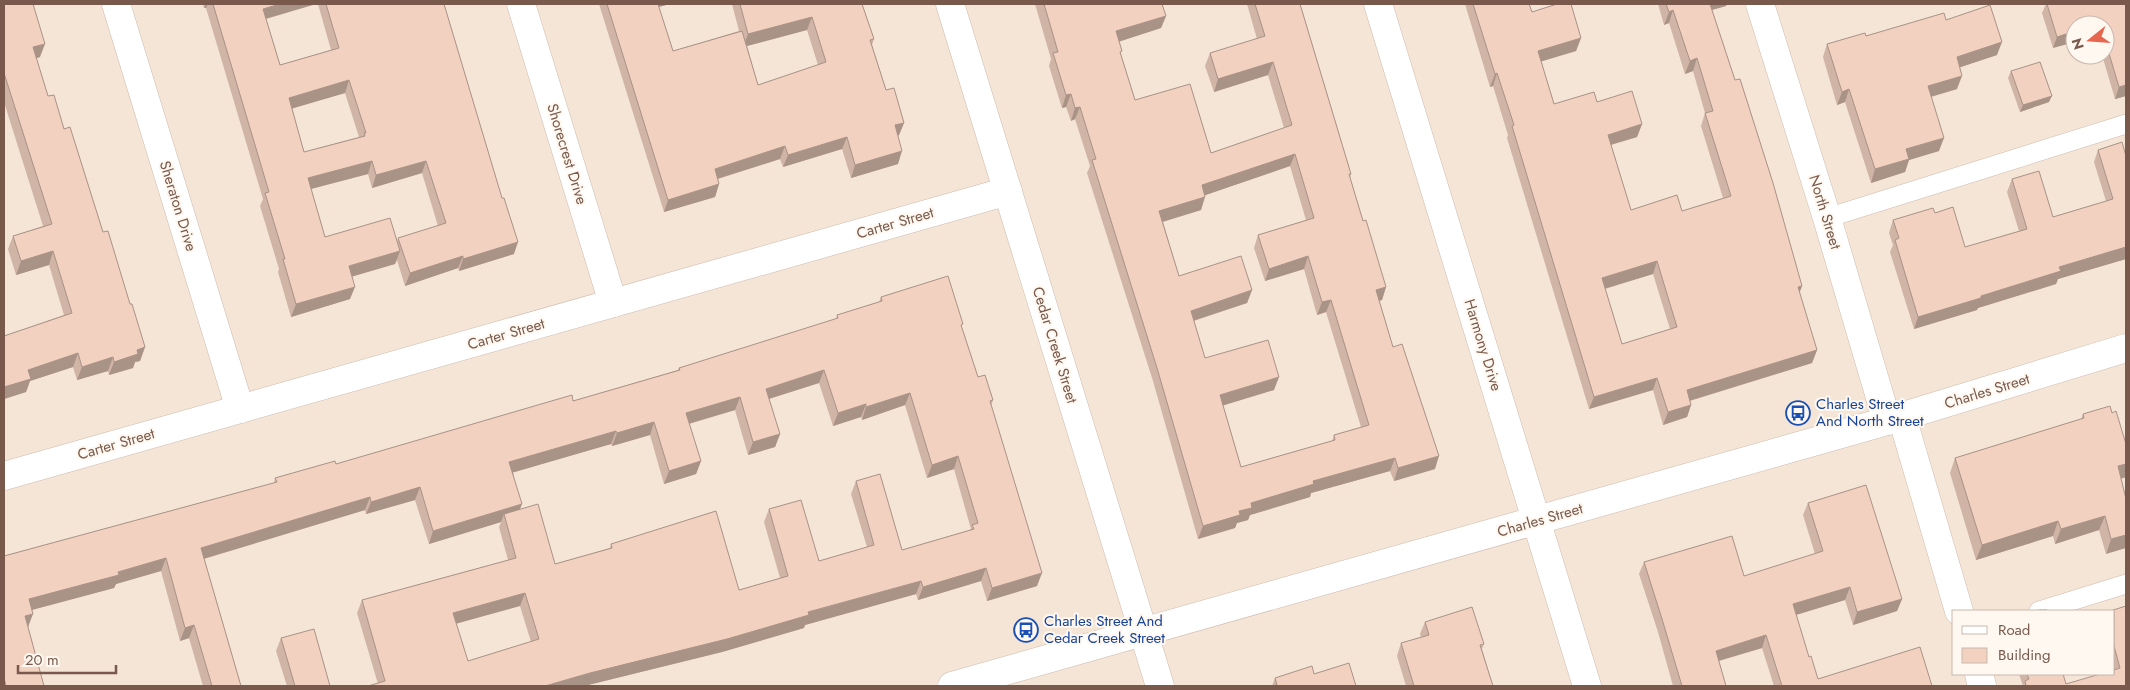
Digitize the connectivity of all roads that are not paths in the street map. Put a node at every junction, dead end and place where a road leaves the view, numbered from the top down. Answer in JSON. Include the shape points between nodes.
{"nodes":[{"id":1,"x":116,"y":4,"type":"edge"},
{"id":2,"x":521,"y":4,"type":"edge"},
{"id":3,"x":950,"y":4,"type":"edge"},
{"id":4,"x":1378,"y":4,"type":"edge"},
{"id":5,"x":1760,"y":4,"type":"edge"},
{"id":6,"x":2126,"y":124,"type":"edge"},
{"id":7,"x":1008,"y":191,"type":"junction"},
{"id":8,"x":1827,"y":218,"type":"junction"},
{"id":9,"x":613,"y":303,"type":"junction"},
{"id":10,"x":2126,"y":348,"type":"edge"},
{"id":11,"x":240,"y":409,"type":"junction"},
{"id":12,"x":1895,"y":419,"type":"junction"},
{"id":13,"x":4,"y":476,"type":"edge"},
{"id":14,"x":1536,"y":520,"type":"junction"},
{"id":15,"x":2126,"y":584,"type":"edge"},
{"id":16,"x":1959,"y":610,"type":"edge"},
{"id":17,"x":2042,"y":610,"type":"edge"},
{"id":18,"x":1143,"y":632,"type":"junction"},
{"id":19,"x":952,"y":686,"type":"edge"},
{"id":20,"x":1160,"y":686,"type":"edge"},
{"id":21,"x":1587,"y":686,"type":"edge"}],
"edges":[{"from":1,"to":11,"type":"street","name":"Sheraton Drive"},
{"from":2,"to":9,"type":"street","name":"Shorecrest Drive"},
{"from":3,"to":7,"type":"street","name":"Cedar Creek Street"},
{"from":4,"to":14,"type":"street","name":"Harmony Drive"},
{"from":5,"to":8,"type":"street","name":"North Street"},
{"from":6,"to":8,"type":"lane"},
{"from":7,"to":9,"type":"street","name":"Carter Street"},
{"from":7,"to":18,"type":"street","name":"Cedar Creek Street"},
{"from":8,"to":12,"type":"street","name":"North Street"},
{"from":9,"to":11,"type":"street","name":"Carter Street"},
{"from":10,"to":12,"type":"street","name":"Charles Street"},
{"from":11,"to":13,"type":"street","name":"Carter Street"},
{"from":12,"to":14,"type":"street","name":"Charles Street"},
{"from":12,"to":16,"type":"street","name":"North Street"},
{"from":14,"to":18,"type":"street","name":"Charles Street"},
{"from":14,"to":21,"type":"street","name":"Harmony Drive"},
{"from":15,"to":17,"type":"lane"},
{"from":18,"to":19,"type":"street","name":"Charles Street"},
{"from":18,"to":20,"type":"street","name":"Cedar Creek Street"}]}
